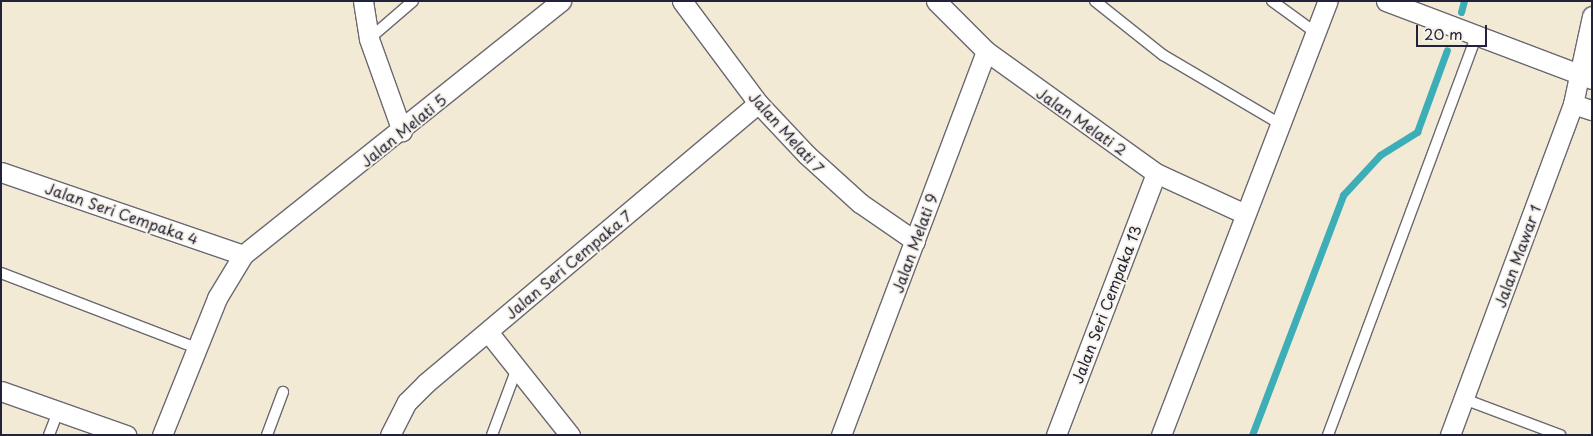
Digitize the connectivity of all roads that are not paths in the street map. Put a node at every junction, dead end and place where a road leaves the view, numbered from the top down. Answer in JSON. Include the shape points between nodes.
{"nodes":[{"id":1,"x":363,"y":1,"type":"edge"},
{"id":2,"x":413,"y":1,"type":"edge"},
{"id":3,"x":561,"y":1,"type":"edge"},
{"id":4,"x":682,"y":1,"type":"edge"},
{"id":5,"x":936,"y":1,"type":"edge"},
{"id":6,"x":1095,"y":1,"type":"edge"},
{"id":7,"x":1272,"y":1,"type":"edge"},
{"id":8,"x":1328,"y":1,"type":"edge"},
{"id":9,"x":1386,"y":1,"type":"edge"},
{"id":10,"x":1592,"y":16,"type":"edge"},
{"id":11,"x":1316,"y":33,"type":"junction"},
{"id":12,"x":1476,"y":36,"type":"junction"},
{"id":13,"x":369,"y":38,"type":"junction"},
{"id":14,"x":986,"y":51,"type":"junction"},
{"id":15,"x":1586,"y":77,"type":"edge"},
{"id":16,"x":758,"y":102,"type":"junction"},
{"id":17,"x":1573,"y":104,"type":"junction"},
{"id":18,"x":1592,"y":110,"type":"edge"},
{"id":19,"x":1280,"y":124,"type":"junction"},
{"id":20,"x":402,"y":131,"type":"junction"},
{"id":21,"x":1,"y":172,"type":"edge"},
{"id":22,"x":1156,"y":173,"type":"junction"},
{"id":23,"x":1245,"y":214,"type":"junction"},
{"id":24,"x":914,"y":241,"type":"junction"},
{"id":25,"x":243,"y":255,"type":"junction"},
{"id":26,"x":1,"y":272,"type":"edge"},
{"id":27,"x":488,"y":332,"type":"junction"},
{"id":28,"x":196,"y":348,"type":"junction"},
{"id":29,"x":517,"y":368,"type":"junction"},
{"id":30,"x":1,"y":391,"type":"edge"},
{"id":31,"x":282,"y":392,"type":"dead end"},
{"id":32,"x":1464,"y":399,"type":"junction"},
{"id":33,"x":58,"y":412,"type":"junction"},
{"id":34,"x":49,"y":435,"type":"edge"},
{"id":35,"x":126,"y":435,"type":"edge"},
{"id":36,"x":162,"y":435,"type":"edge"},
{"id":37,"x":267,"y":435,"type":"edge"},
{"id":38,"x":390,"y":435,"type":"edge"},
{"id":39,"x":492,"y":435,"type":"edge"},
{"id":40,"x":570,"y":435,"type":"edge"},
{"id":41,"x":841,"y":435,"type":"edge"},
{"id":42,"x":1056,"y":435,"type":"edge"},
{"id":43,"x":1161,"y":435,"type":"edge"},
{"id":44,"x":1328,"y":435,"type":"edge"},
{"id":45,"x":1450,"y":435,"type":"edge"},
{"id":46,"x":1560,"y":435,"type":"edge"}],
"edges":[{"from":1,"to":13,"type":"street"},
{"from":2,"to":13,"type":"lane"},
{"from":3,"to":20,"type":"street","name":"Jalan Melati 5"},
{"from":4,"to":16,"type":"street","name":"Jalan Melati 7"},
{"from":5,"to":14,"type":"street","name":"Jalan Melati 2"},
{"from":6,"to":19,"type":"lane","via":[[1163,55]]},
{"from":7,"to":11,"type":"lane"},
{"from":8,"to":11,"type":"street"},
{"from":9,"to":12,"type":"street"},
{"from":10,"to":15,"type":"street","name":"Jalan Mawar 1"},
{"from":11,"to":19,"type":"street"},
{"from":12,"to":15,"type":"street"},
{"from":12,"to":44,"type":"lane"},
{"from":13,"to":20,"type":"street"},
{"from":14,"to":22,"type":"street","name":"Jalan Melati 2"},
{"from":14,"to":24,"type":"street","name":"Jalan Melati 9"},
{"from":15,"to":17,"type":"street","name":"Jalan Mawar 1"},
{"from":16,"to":24,"type":"street","name":"Jalan Melati 7","via":[[831,179]]},
{"from":16,"to":27,"type":"street","name":"Jalan Seri Cempaka 7"},
{"from":17,"to":18,"type":"street"},
{"from":17,"to":32,"type":"street","name":"Jalan Mawar 1"},
{"from":19,"to":23,"type":"street"},
{"from":20,"to":25,"type":"street","name":"Jalan Melati 5"},
{"from":21,"to":25,"type":"street","name":"Jalan Seri Cempaka 4"},
{"from":22,"to":23,"type":"street","name":"Jalan Melati 2"},
{"from":22,"to":42,"type":"street","name":"Jalan Seri Cempaka 13"},
{"from":23,"to":43,"type":"street"},
{"from":24,"to":41,"type":"street","name":"Jalan Melati 9"},
{"from":25,"to":28,"type":"street","name":"Jalan Melati 5","via":[[227,278]]},
{"from":26,"to":28,"type":"lane"},
{"from":27,"to":29,"type":"street"},
{"from":27,"to":38,"type":"street","name":"Jalan Seri Cempaka 7","via":[[407,402]]},
{"from":28,"to":36,"type":"street","name":"Jalan Melati 5"},
{"from":29,"to":39,"type":"lane"},
{"from":29,"to":40,"type":"street"},
{"from":30,"to":33,"type":"street"},
{"from":31,"to":37,"type":"lane"},
{"from":32,"to":45,"type":"street","name":"Jalan Mawar 1"},
{"from":32,"to":46,"type":"lane"},
{"from":33,"to":34,"type":"lane"},
{"from":33,"to":35,"type":"street"}]}
